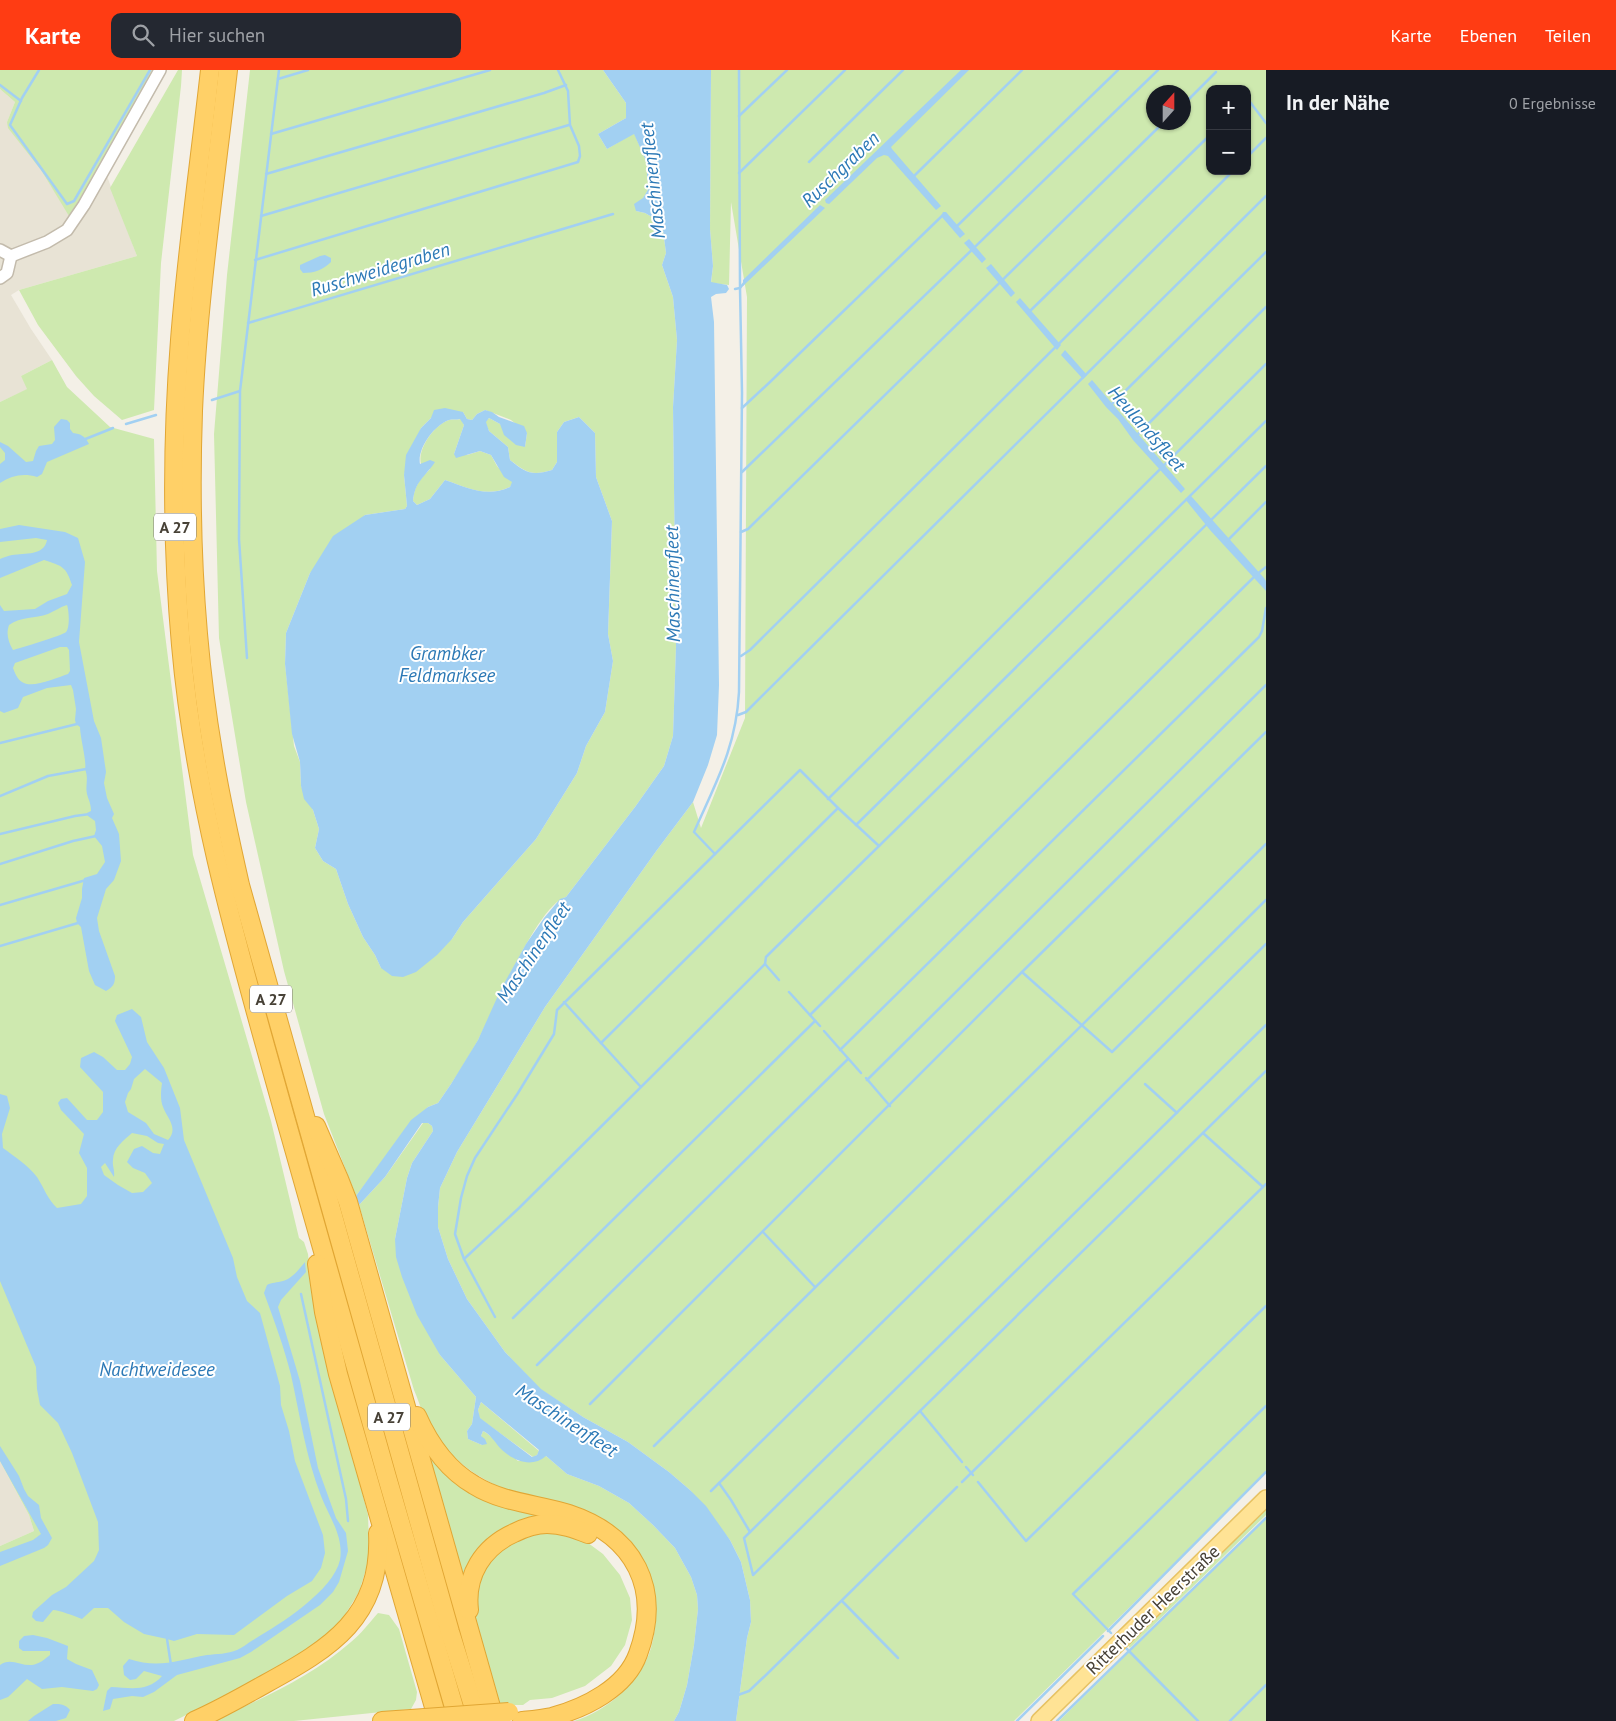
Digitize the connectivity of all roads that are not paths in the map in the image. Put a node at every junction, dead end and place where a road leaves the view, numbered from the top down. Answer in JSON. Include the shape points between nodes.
{"nodes":[{"id":1,"x":160,"y":70,"type":"edge"},
{"id":2,"x":210,"y":70,"type":"edge"},
{"id":3,"x":228,"y":70,"type":"edge"},
{"id":4,"x":0,"y":250,"type":"edge"},
{"id":5,"x":11,"y":256,"type":"junction"},
{"id":6,"x":0,"y":278,"type":"edge"},
{"id":7,"x":303,"y":1113,"type":"junction"},
{"id":8,"x":304,"y":1184,"type":"junction"},
{"id":9,"x":396,"y":1373,"type":"junction"},
{"id":10,"x":1266,"y":1498,"type":"edge"},
{"id":11,"x":377,"y":1512,"type":"junction"},
{"id":12,"x":473,"y":1645,"type":"junction"},
{"id":13,"x":508,"y":1718,"type":"edge"},
{"id":14,"x":432,"y":1719,"type":"edge"},
{"id":15,"x":194,"y":1721,"type":"edge"},
{"id":16,"x":382,"y":1721,"type":"edge"},
{"id":17,"x":458,"y":1721,"type":"edge"},
{"id":18,"x":478,"y":1721,"type":"edge"},
{"id":19,"x":1039,"y":1721,"type":"edge"}],
"edges":[{"from":1,"to":5,"type":"street","via":[[67,230]]},
{"from":2,"to":8,"type":"highway","number":"A 27","via":[[180,340],[176,410],[174,496],[181,647],[206,814],[224,894]]},
{"from":3,"to":7,"type":"highway","number":"A 27","via":[[193,411],[195,590],[211,740],[223,810],[240,885]]},
{"from":4,"to":5,"type":"street"},
{"from":5,"to":6,"type":"street","via":[[8,273]]},
{"from":7,"to":9,"type":"highway","via":[[317,1127],[348,1202]]},
{"from":7,"to":18,"type":"highway","number":"A 27"},
{"from":8,"to":11,"type":"highway","via":[[306,1212],[336,1365]]},
{"from":8,"to":17,"type":"highway","number":"A 27"},
{"from":9,"to":12,"type":"highway"},
{"from":9,"to":13,"type":"highway","via":[[426,1436],[458,1472],[491,1493],[568,1514],[599,1527],[622,1547],[640,1573],[648,1618],[636,1662],[619,1683],[575,1710],[551,1717]]},
{"from":10,"to":19,"type":"main road","name":"Ritterhuder Heerstraße"},
{"from":11,"to":14,"type":"highway"},
{"from":11,"to":15,"type":"highway","via":[[378,1550],[374,1578],[364,1603],[344,1633],[276,1678]]},
{"from":12,"to":13,"type":"highway"},
{"from":12,"to":13,"type":"highway","via":[[468,1603],[470,1582],[486,1551],[502,1538],[523,1528],[546,1524],[566,1526],[589,1534],[622,1562],[636,1599],[637,1614],[629,1648],[615,1671],[592,1690],[573,1699]]},
{"from":13,"to":14,"type":"highway","bridge":true},
{"from":14,"to":16,"type":"highway"}]}
